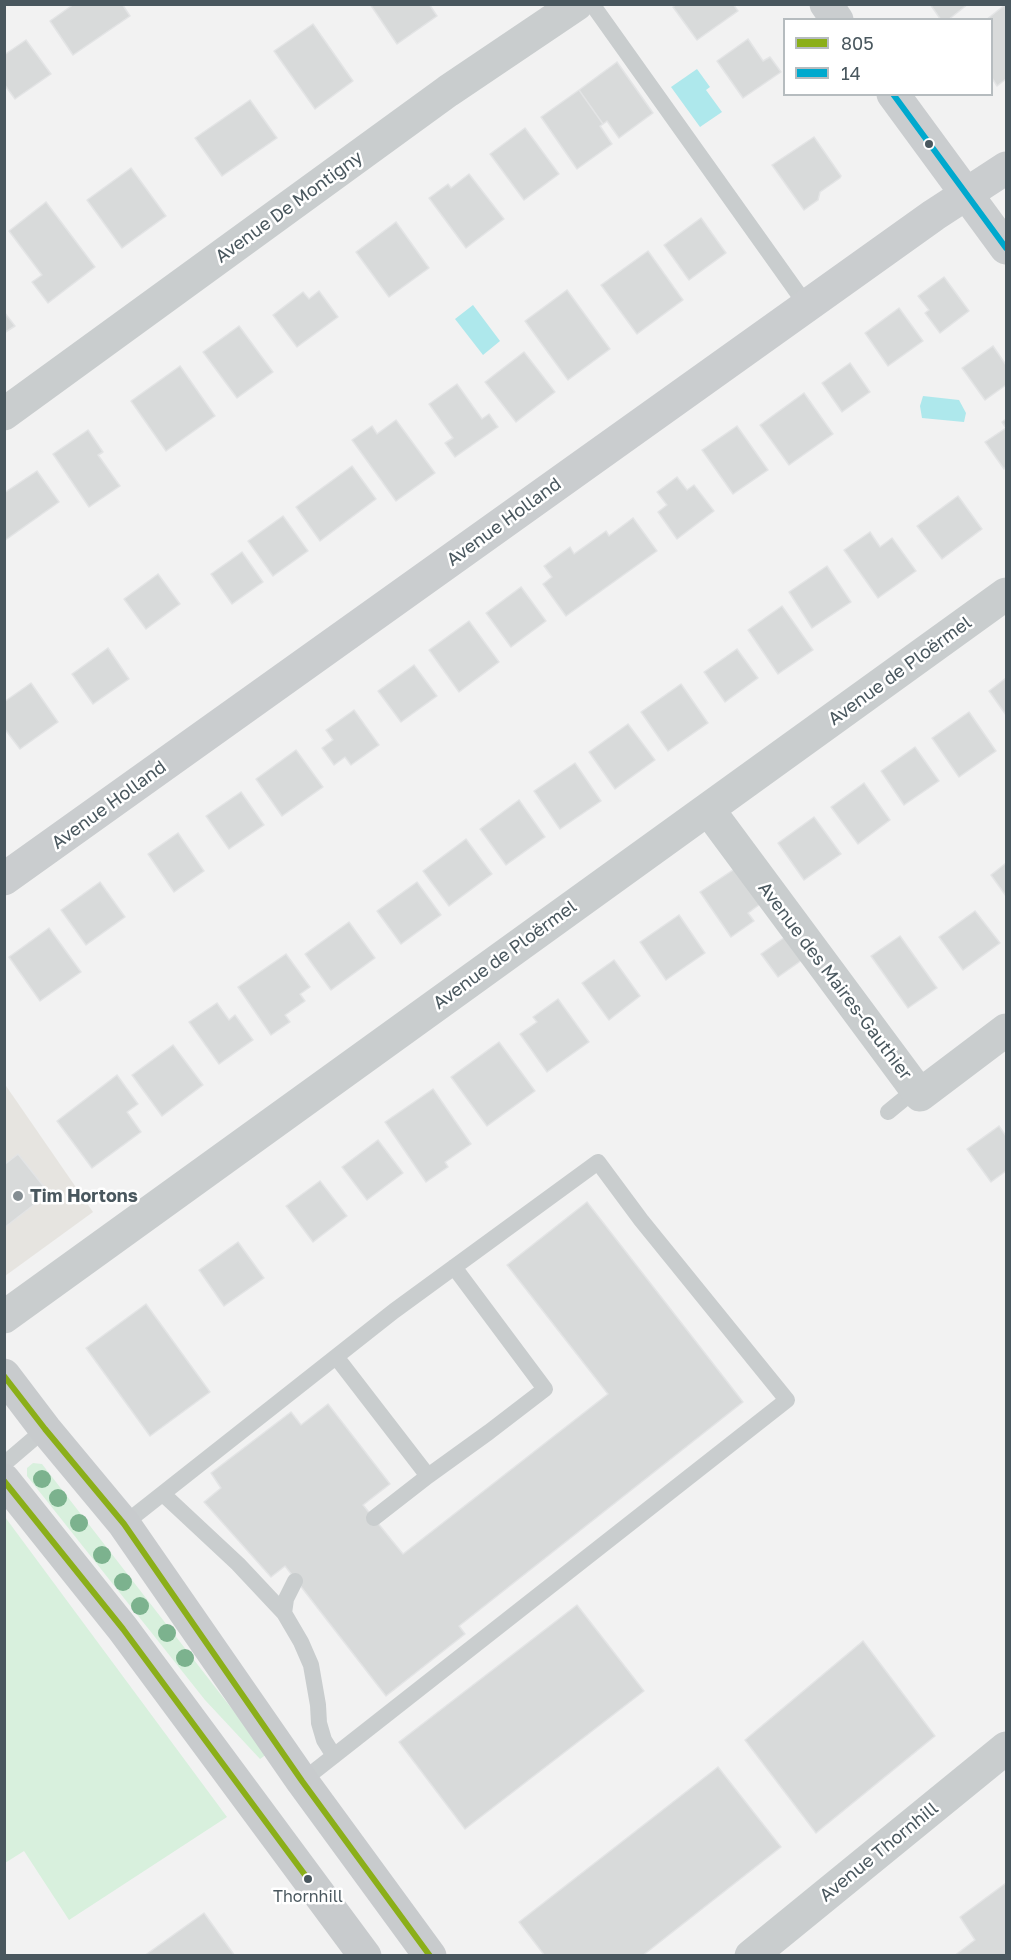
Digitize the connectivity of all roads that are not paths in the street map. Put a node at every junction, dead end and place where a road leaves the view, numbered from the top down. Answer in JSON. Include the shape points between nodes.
{"nodes":[{"id":1,"x":577,"y":4,"type":"edge"},
{"id":2,"x":592,"y":4,"type":"edge"},
{"id":3,"x":826,"y":4,"type":"edge"},
{"id":4,"x":836,"y":18,"type":"edge"},
{"id":5,"x":894,"y":96,"type":"edge"},
{"id":6,"x":1006,"y":168,"type":"edge"},
{"id":7,"x":968,"y":194,"type":"junction"},
{"id":8,"x":1006,"y":248,"type":"edge"},
{"id":9,"x":807,"y":306,"type":"junction"},
{"id":10,"x":4,"y":414,"type":"edge"},
{"id":11,"x":1006,"y":594,"type":"edge"},
{"id":12,"x":708,"y":809,"type":"junction"},
{"id":13,"x":4,"y":879,"type":"edge"},
{"id":14,"x":1006,"y":1030,"type":"edge"},
{"id":15,"x":916,"y":1089,"type":"junction"},
{"id":16,"x":888,"y":1112,"type":"dead end"},
{"id":17,"x":454,"y":1267,"type":"junction"},
{"id":18,"x":4,"y":1317,"type":"edge"},
{"id":19,"x":337,"y":1358,"type":"junction"},
{"id":20,"x":4,"y":1375,"type":"edge"},
{"id":21,"x":45,"y":1429,"type":"junction"},
{"id":22,"x":4,"y":1464,"type":"edge"},
{"id":23,"x":428,"y":1476,"type":"junction"},
{"id":24,"x":4,"y":1480,"type":"edge"},
{"id":25,"x":163,"y":1494,"type":"junction"},
{"id":26,"x":374,"y":1518,"type":"dead end"},
{"id":27,"x":124,"y":1524,"type":"junction"},
{"id":28,"x":295,"y":1581,"type":"dead end"},
{"id":29,"x":284,"y":1613,"type":"junction"},
{"id":30,"x":1006,"y":1748,"type":"edge"},
{"id":31,"x":334,"y":1756,"type":"junction"},
{"id":32,"x":302,"y":1781,"type":"junction"},
{"id":33,"x":365,"y":1956,"type":"edge"},
{"id":34,"x":430,"y":1956,"type":"edge"},
{"id":35,"x":752,"y":1956,"type":"edge"}],
"edges":[{"from":1,"to":10,"type":"street","name":"Avenue De Montigny","via":[[448,91]]},
{"from":2,"to":9,"type":"lane"},
{"from":3,"to":4,"type":"main road"},
{"from":5,"to":7,"type":"main road"},
{"from":6,"to":7,"type":"main road","name":"Avenue Holland"},
{"from":7,"to":8,"type":"main road"},
{"from":7,"to":9,"type":"main road","name":"Avenue Holland"},
{"from":9,"to":13,"type":"main road","name":"Avenue Holland"},
{"from":11,"to":12,"type":"street","name":"Avenue de Ploërmel"},
{"from":12,"to":15,"type":"street","name":"Avenue des Maires-Gauthier"},
{"from":12,"to":18,"type":"street","name":"Avenue de Ploërmel"},
{"from":14,"to":15,"type":"street","name":"Avenue des Maires-Gauthier","via":[[920,1095]]},
{"from":15,"to":16,"type":"lane"},
{"from":17,"to":19,"type":"lane"},
{"from":17,"to":23,"type":"lane","via":[[545,1389]]},
{"from":17,"to":31,"type":"lane","via":[[597,1162],[787,1400]]},
{"from":19,"to":23,"type":"lane"},
{"from":19,"to":25,"type":"lane"},
{"from":20,"to":21,"type":"main road"},
{"from":21,"to":22,"type":"lane"},
{"from":21,"to":27,"type":"main road"},
{"from":23,"to":26,"type":"lane"},
{"from":24,"to":33,"type":"main road","via":[[123,1629]]},
{"from":25,"to":27,"type":"lane"},
{"from":25,"to":29,"type":"lane"},
{"from":27,"to":32,"type":"main road"},
{"from":28,"to":29,"type":"lane"},
{"from":29,"to":31,"type":"lane","via":[[311,1665],[319,1723]]},
{"from":30,"to":35,"type":"street","name":"Avenue Thornhill"},
{"from":31,"to":32,"type":"lane"},
{"from":32,"to":34,"type":"main road"}]}
